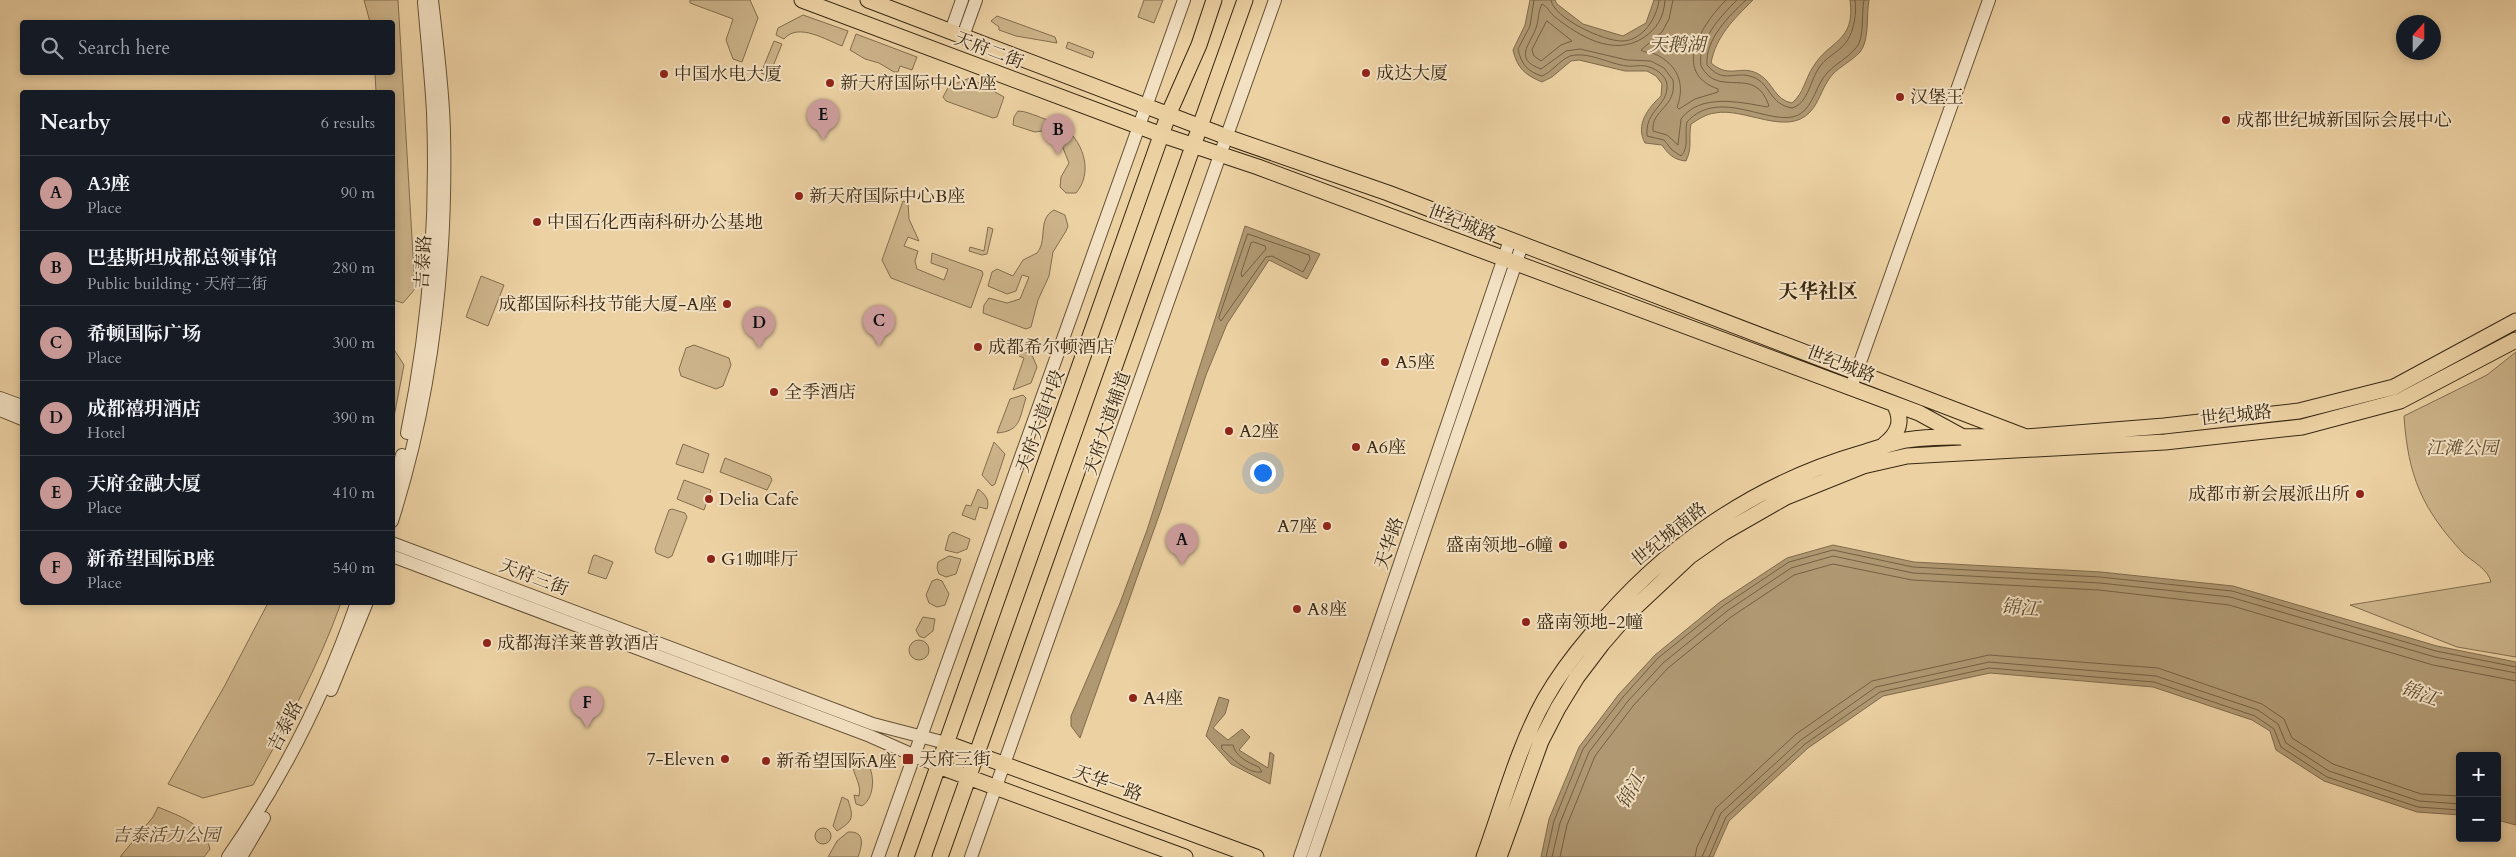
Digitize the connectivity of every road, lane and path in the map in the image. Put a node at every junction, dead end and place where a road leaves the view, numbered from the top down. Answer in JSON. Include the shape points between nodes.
{"nodes":[{"id":1,"x":424,"y":0,"type":"edge"},
{"id":2,"x":432,"y":0,"type":"edge"},
{"id":3,"x":802,"y":0,"type":"edge"},
{"id":4,"x":868,"y":0,"type":"edge"},
{"id":5,"x":962,"y":0,"type":"edge"},
{"id":6,"x":976,"y":0,"type":"edge"},
{"id":7,"x":1184,"y":0,"type":"edge"},
{"id":8,"x":1214,"y":0,"type":"edge"},
{"id":9,"x":1245,"y":0,"type":"edge"},
{"id":10,"x":1275,"y":0,"type":"edge"},
{"id":11,"x":1989,"y":0,"type":"edge"},
{"id":12,"x":957,"y":34,"type":"junction"},
{"id":13,"x":1146,"y":105,"type":"junction"},
{"id":14,"x":1169,"y":113,"type":"junction"},
{"id":15,"x":1200,"y":125,"type":"junction"},
{"id":16,"x":1139,"y":126,"type":"junction"},
{"id":17,"x":1162,"y":135,"type":"junction"},
{"id":18,"x":1227,"y":137,"type":"junction"},
{"id":19,"x":1192,"y":145,"type":"junction"},
{"id":20,"x":1220,"y":155,"type":"junction"},
{"id":21,"x":1516,"y":242,"type":"junction"},
{"id":22,"x":1509,"y":261,"type":"junction"},
{"id":23,"x":2516,"y":321,"type":"edge"},
{"id":24,"x":2516,"y":340,"type":"edge"},
{"id":25,"x":1857,"y":372,"type":"junction"},
{"id":26,"x":1851,"y":387,"type":"junction"},
{"id":27,"x":0,"y":398,"type":"edge"},
{"id":28,"x":1894,"y":404,"type":"junction"},
{"id":29,"x":20,"y":405,"type":"edge"},
{"id":30,"x":0,"y":410,"type":"edge"},
{"id":31,"x":20,"y":418,"type":"edge"},
{"id":32,"x":1963,"y":437,"type":"junction"},
{"id":33,"x":2026,"y":437,"type":"junction"},
{"id":34,"x":1881,"y":447,"type":"junction"},
{"id":35,"x":1983,"y":451,"type":"junction"},
{"id":36,"x":395,"y":477,"type":"edge"},
{"id":37,"x":395,"y":512,"type":"edge"},
{"id":38,"x":395,"y":543,"type":"edge"},
{"id":39,"x":395,"y":557,"type":"edge"},
{"id":40,"x":356,"y":605,"type":"edge"},
{"id":41,"x":366,"y":605,"type":"edge"},
{"id":42,"x":922,"y":736,"type":"junction"},
{"id":43,"x":946,"y":743,"type":"junction"},
{"id":44,"x":977,"y":754,"type":"junction"},
{"id":45,"x":914,"y":758,"type":"junction"},
{"id":46,"x":1004,"y":764,"type":"junction"},
{"id":47,"x":938,"y":766,"type":"junction"},
{"id":48,"x":968,"y":778,"type":"junction"},
{"id":49,"x":996,"y":788,"type":"junction"},
{"id":50,"x":228,"y":857,"type":"edge"},
{"id":51,"x":241,"y":857,"type":"edge"},
{"id":52,"x":878,"y":857,"type":"edge"},
{"id":53,"x":906,"y":857,"type":"edge"},
{"id":54,"x":940,"y":857,"type":"edge"},
{"id":55,"x":972,"y":857,"type":"edge"},
{"id":56,"x":1185,"y":857,"type":"edge"},
{"id":57,"x":1256,"y":857,"type":"edge"},
{"id":58,"x":1300,"y":857,"type":"edge"},
{"id":59,"x":1314,"y":857,"type":"edge"},
{"id":60,"x":1484,"y":857,"type":"edge"},
{"id":61,"x":1499,"y":857,"type":"edge"}],
"edges":[{"from":1,"to":36,"type":"street","name":"吉泰路","via":[[434,147],[430,281],[411,411]]},
{"from":2,"to":37,"type":"street","name":"吉泰路","via":[[444,131],[438,314],[425,390]]},
{"from":3,"to":16,"type":"main road","name":"天府二街"},
{"from":4,"to":12,"type":"main road","name":"天府二街"},
{"from":5,"to":12,"type":"street"},
{"from":6,"to":12,"type":"street"},
{"from":7,"to":13,"type":"street"},
{"from":8,"to":14,"type":"main road","name":"天府大道中段","via":[[1199,45]]},
{"from":9,"to":15,"type":"main road"},
{"from":10,"to":18,"type":"street","name":"天府大道辅道"},
{"from":11,"to":25,"type":"street"},
{"from":12,"to":13,"type":"main road","name":"天府二街"},
{"from":13,"to":14,"type":"main road","name":"天府二街"},
{"from":13,"to":16,"type":"street"},
{"from":14,"to":15,"type":"main road","name":"世纪城路"},
{"from":14,"to":17,"type":"main road","name":"天府大道中段"},
{"from":15,"to":18,"type":"main road","name":"世纪城路"},
{"from":15,"to":19,"type":"main road"},
{"from":16,"to":17,"type":"main road","name":"天府二街"},
{"from":16,"to":42,"type":"street"},
{"from":17,"to":19,"type":"main road","name":"世纪城路"},
{"from":17,"to":43,"type":"main road","name":"天府大道中段"},
{"from":18,"to":20,"type":"street","name":"天府大道辅道"},
{"from":18,"to":21,"type":"main road","name":"世纪城路","via":[[1379,189]]},
{"from":19,"to":20,"type":"main road","name":"世纪城路"},
{"from":19,"to":44,"type":"main road"},
{"from":20,"to":22,"type":"main road","name":"世纪城路"},
{"from":20,"to":46,"type":"street","name":"天府大道辅道"},
{"from":21,"to":22,"type":"street","name":"天华路"},
{"from":21,"to":25,"type":"main road","name":"世纪城路"},
{"from":22,"to":26,"type":"main road","name":"世纪城路"},
{"from":22,"to":58,"type":"street","name":"天华路"},
{"from":22,"to":59,"type":"street","name":"天华路"},
{"from":23,"to":33,"type":"main road","name":"世纪城路","via":[[2394,387],[2299,411]]},
{"from":24,"to":35,"type":"main road","name":"世纪城路","via":[[2400,401],[2302,426],[2165,442]]},
{"from":25,"to":26,"type":"street"},
{"from":25,"to":33,"type":"main road","name":"世纪城路"},
{"from":26,"to":28,"type":"main road","name":"世纪城路"},
{"from":27,"to":29,"type":"street"},
{"from":28,"to":32,"type":"main road","name":"世纪城路","via":[[1919,413]]},
{"from":28,"to":34,"type":"main road","via":[[1899,412],[1899,426],[1891,440]]},
{"from":30,"to":31,"type":"street"},
{"from":32,"to":33,"type":"main road","name":"世纪城南路"},
{"from":32,"to":34,"type":"main road","name":"世纪城南路","via":[[1905,440]]},
{"from":32,"to":35,"type":"main road","name":"世纪城路"},
{"from":34,"to":60,"type":"main road","name":"世纪城南路","via":[[1837,460],[1757,495],[1692,535],[1608,614],[1544,700]]},
{"from":35,"to":61,"type":"main road","via":[[1907,456],[1864,466],[1819,483],[1786,497],[1723,533],[1666,576],[1602,644],[1558,708],[1541,741]]},
{"from":38,"to":42,"type":"street","name":"天府三街","via":[[873,724]]},
{"from":39,"to":45,"type":"street","name":"天府三街","via":[[870,736]]},
{"from":40,"to":50,"type":"street","name":"吉泰路","via":[[318,699],[279,776]]},
{"from":41,"to":51,"type":"street","name":"吉泰路","via":[[327,698],[289,774]]},
{"from":42,"to":43,"type":"street","name":"天府三街"},
{"from":42,"to":45,"type":"street"},
{"from":43,"to":44,"type":"main road","name":"天华一路"},
{"from":43,"to":47,"type":"main road","name":"天府大道中段"},
{"from":44,"to":46,"type":"main road","name":"天华一路"},
{"from":44,"to":48,"type":"main road"},
{"from":45,"to":47,"type":"street","name":"天府三街"},
{"from":45,"to":52,"type":"street"},
{"from":46,"to":49,"type":"street","name":"天府大道辅道"},
{"from":46,"to":57,"type":"main road","name":"天华一路"},
{"from":47,"to":48,"type":"main road"},
{"from":47,"to":53,"type":"main road","name":"天府大道中段"},
{"from":48,"to":49,"type":"main road"},
{"from":48,"to":54,"type":"main road"},
{"from":49,"to":55,"type":"street","name":"天府大道辅道"},
{"from":49,"to":56,"type":"main road"}]}
